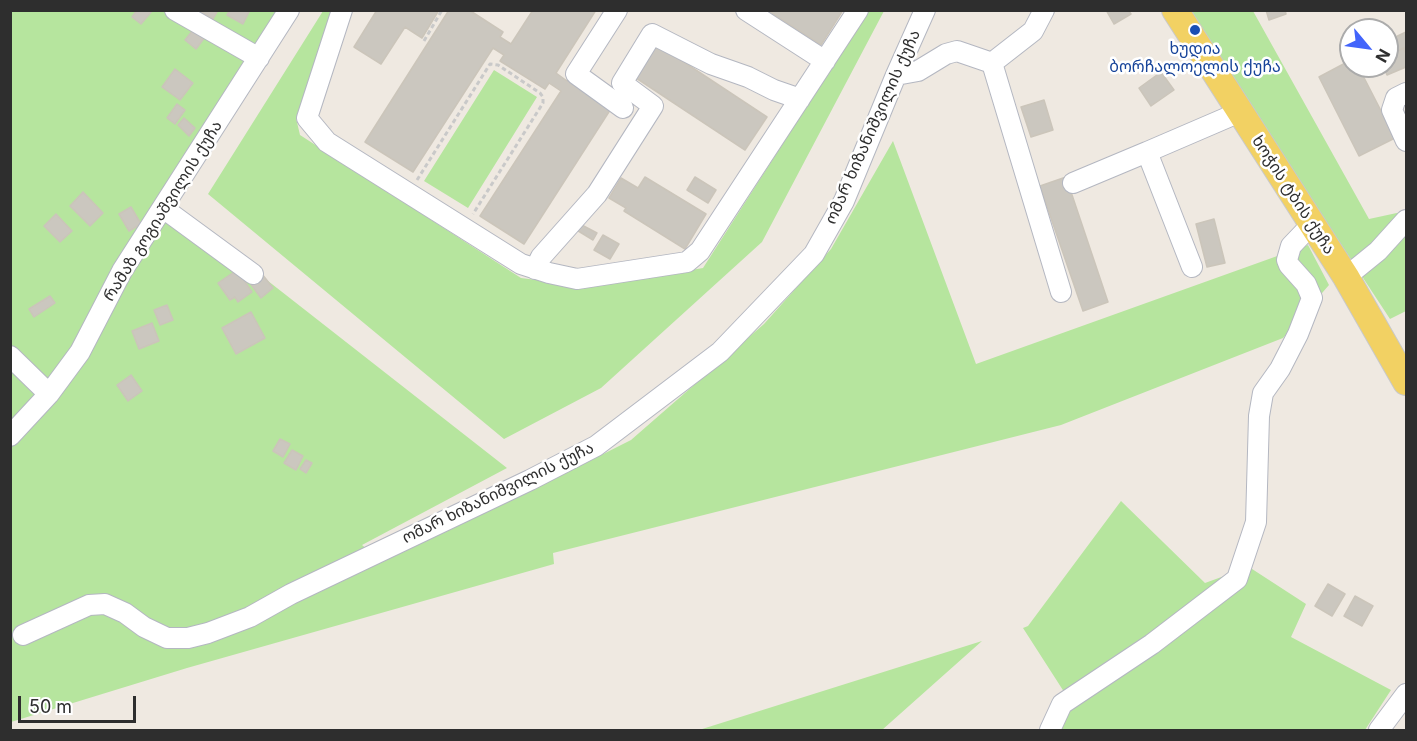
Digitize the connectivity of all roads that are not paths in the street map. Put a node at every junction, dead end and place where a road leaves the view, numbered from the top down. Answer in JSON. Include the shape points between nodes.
{"nodes":[{"id":1,"x":175,"y":10,"type":"edge"},
{"id":2,"x":289,"y":10,"type":"edge"},
{"id":3,"x":342,"y":10,"type":"edge"},
{"id":4,"x":617,"y":10,"type":"edge"},
{"id":5,"x":746,"y":10,"type":"edge"},
{"id":6,"x":858,"y":10,"type":"edge"},
{"id":7,"x":925,"y":10,"type":"edge"},
{"id":8,"x":1044,"y":10,"type":"edge"},
{"id":9,"x":1175,"y":10,"type":"edge"},
{"id":10,"x":259,"y":58,"type":"junction"},
{"id":11,"x":825,"y":61,"type":"junction"},
{"id":12,"x":992,"y":63,"type":"junction"},
{"id":13,"x":896,"y":75,"type":"junction"},
{"id":14,"x":1407,"y":93,"type":"edge"},
{"id":15,"x":800,"y":99,"type":"junction"},
{"id":16,"x":622,"y":108,"type":"dead end"},
{"id":17,"x":1240,"y":112,"type":"junction"},
{"id":18,"x":1407,"y":141,"type":"edge"},
{"id":19,"x":1147,"y":152,"type":"junction"},
{"id":20,"x":1073,"y":183,"type":"dead end"},
{"id":21,"x":163,"y":208,"type":"junction"},
{"id":22,"x":1407,"y":220,"type":"edge"},
{"id":23,"x":1312,"y":224,"type":"junction"},
{"id":24,"x":1192,"y":267,"type":"dead end"},
{"id":25,"x":535,"y":268,"type":"junction"},
{"id":26,"x":253,"y":274,"type":"dead end"},
{"id":27,"x":1346,"y":277,"type":"junction"},
{"id":28,"x":1061,"y":292,"type":"dead end"},
{"id":29,"x":10,"y":356,"type":"edge"},
{"id":30,"x":1407,"y":382,"type":"edge"},
{"id":31,"x":49,"y":394,"type":"junction"},
{"id":32,"x":10,"y":436,"type":"edge"},
{"id":33,"x":23,"y":635,"type":"dead end"},
{"id":34,"x":1407,"y":694,"type":"edge"},
{"id":35,"x":1050,"y":730,"type":"edge"},
{"id":36,"x":1379,"y":730,"type":"edge"}],
"edges":[{"from":1,"to":10,"type":"street"},
{"from":2,"to":10,"type":"street","name":"რამაზ გოგიაშვილის ქუჩა"},
{"from":3,"to":25,"type":"street","via":[[307,118],[327,141],[521,264]]},
{"from":4,"to":16,"type":"street","via":[[576,74]]},
{"from":5,"to":11,"type":"street"},
{"from":6,"to":11,"type":"street"},
{"from":7,"to":13,"type":"street","name":"ომარ ხიზანიშვილის ქუჩა"},
{"from":8,"to":12,"type":"street","via":[[1033,31]]},
{"from":9,"to":17,"type":"main road","name":"ხოჭის ტბის ქუჩა"},
{"from":10,"to":21,"type":"street","name":"რამაზ გოგიაშვილის ქუჩა"},
{"from":11,"to":15,"type":"street"},
{"from":12,"to":13,"type":"street","via":[[957,51],[918,71]]},
{"from":12,"to":28,"type":"street"},
{"from":13,"to":33,"type":"street","name":"ომარ ხიზანიშვილის ქუჩა","via":[[844,201],[814,254],[720,352],[596,446],[250,617],[207,633],[167,638],[125,613],[97,604]]},
{"from":14,"to":18,"type":"street","via":[[1396,98],[1392,110]]},
{"from":15,"to":25,"type":"street","via":[[700,251],[687,262],[577,279]]},
{"from":15,"to":25,"type":"street","via":[[711,64],[652,34],[622,83],[653,106],[597,194]]},
{"from":17,"to":19,"type":"street"},
{"from":17,"to":23,"type":"main road","name":"ხოჭის ტბის ქუჩა"},
{"from":19,"to":20,"type":"street"},
{"from":19,"to":24,"type":"street"},
{"from":21,"to":26,"type":"street"},
{"from":21,"to":31,"type":"street","name":"რამაზ გოგიაშვილის ქუჩა","via":[[122,271],[80,352]]},
{"from":22,"to":27,"type":"street"},
{"from":23,"to":27,"type":"main road","name":"ხოჭის ტბის ქუჩა"},
{"from":23,"to":35,"type":"street","via":[[1291,246],[1287,260],[1312,298],[1281,369],[1263,393],[1256,522],[1237,579],[1152,644],[1062,704]]},
{"from":27,"to":30,"type":"main road","name":"ხოჭის ტბის ქუჩა"},
{"from":29,"to":31,"type":"street"},
{"from":31,"to":32,"type":"street","name":"რამაზ გოგიაშვილის ქუჩა"},
{"from":34,"to":36,"type":"street"}]}
